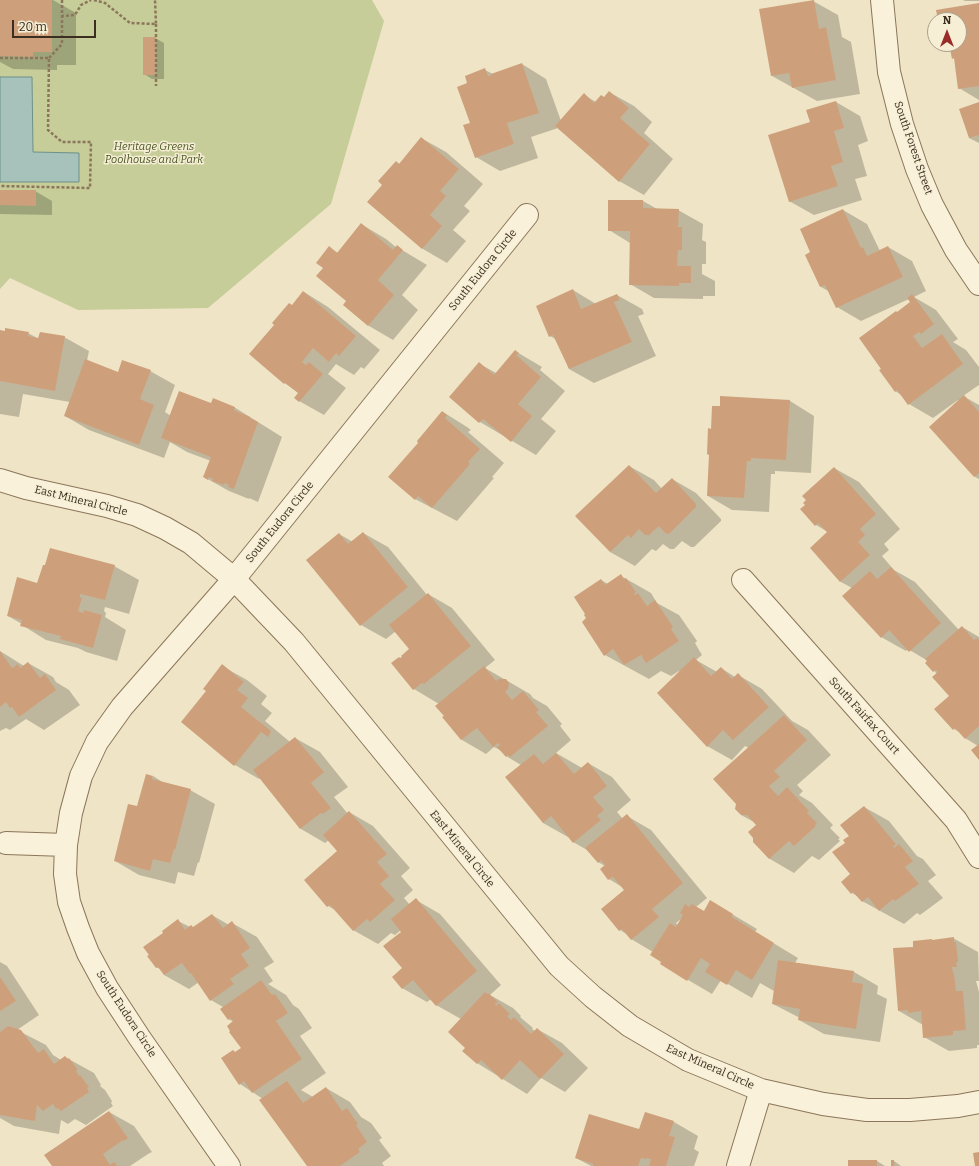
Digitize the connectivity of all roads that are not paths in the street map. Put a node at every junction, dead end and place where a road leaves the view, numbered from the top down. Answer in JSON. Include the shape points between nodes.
{"nodes":[{"id":1,"x":882,"y":0,"type":"edge"},
{"id":2,"x":527,"y":215,"type":"dead end"},
{"id":3,"x":979,"y":284,"type":"edge"},
{"id":4,"x":0,"y":480,"type":"edge"},
{"id":5,"x":234,"y":579,"type":"junction"},
{"id":6,"x":743,"y":580,"type":"dead end"},
{"id":7,"x":6,"y":843,"type":"dead end"},
{"id":8,"x":66,"y":845,"type":"junction"},
{"id":9,"x":979,"y":857,"type":"edge"},
{"id":10,"x":761,"y":1090,"type":"junction"},
{"id":11,"x":979,"y":1102,"type":"edge"},
{"id":12,"x":229,"y":1166,"type":"edge"},
{"id":13,"x":738,"y":1166,"type":"edge"}],
"edges":[{"from":1,"to":3,"type":"street","name":"South Forest Street","via":[[889,72],[917,169],[932,205],[956,250]]},
{"from":2,"to":5,"type":"street","name":"South Eudora Circle"},
{"from":4,"to":5,"type":"street","name":"East Mineral Circle","via":[[137,515],[191,543]]},
{"from":5,"to":8,"type":"street","name":"South Eudora Circle","via":[[122,707],[97,742],[81,776]]},
{"from":5,"to":10,"type":"street","name":"East Mineral Circle","via":[[294,642],[558,966],[636,1030],[688,1060]]},
{"from":6,"to":9,"type":"street","name":"South Fairfax Court","via":[[956,820]]},
{"from":7,"to":8,"type":"street"},
{"from":8,"to":12,"type":"street","name":"South Eudora Circle","via":[[65,874],[69,902],[88,953],[139,1037]]},
{"from":10,"to":11,"type":"street","name":"East Mineral Circle","via":[[823,1104],[867,1110],[910,1110]]},
{"from":10,"to":13,"type":"street"}]}
